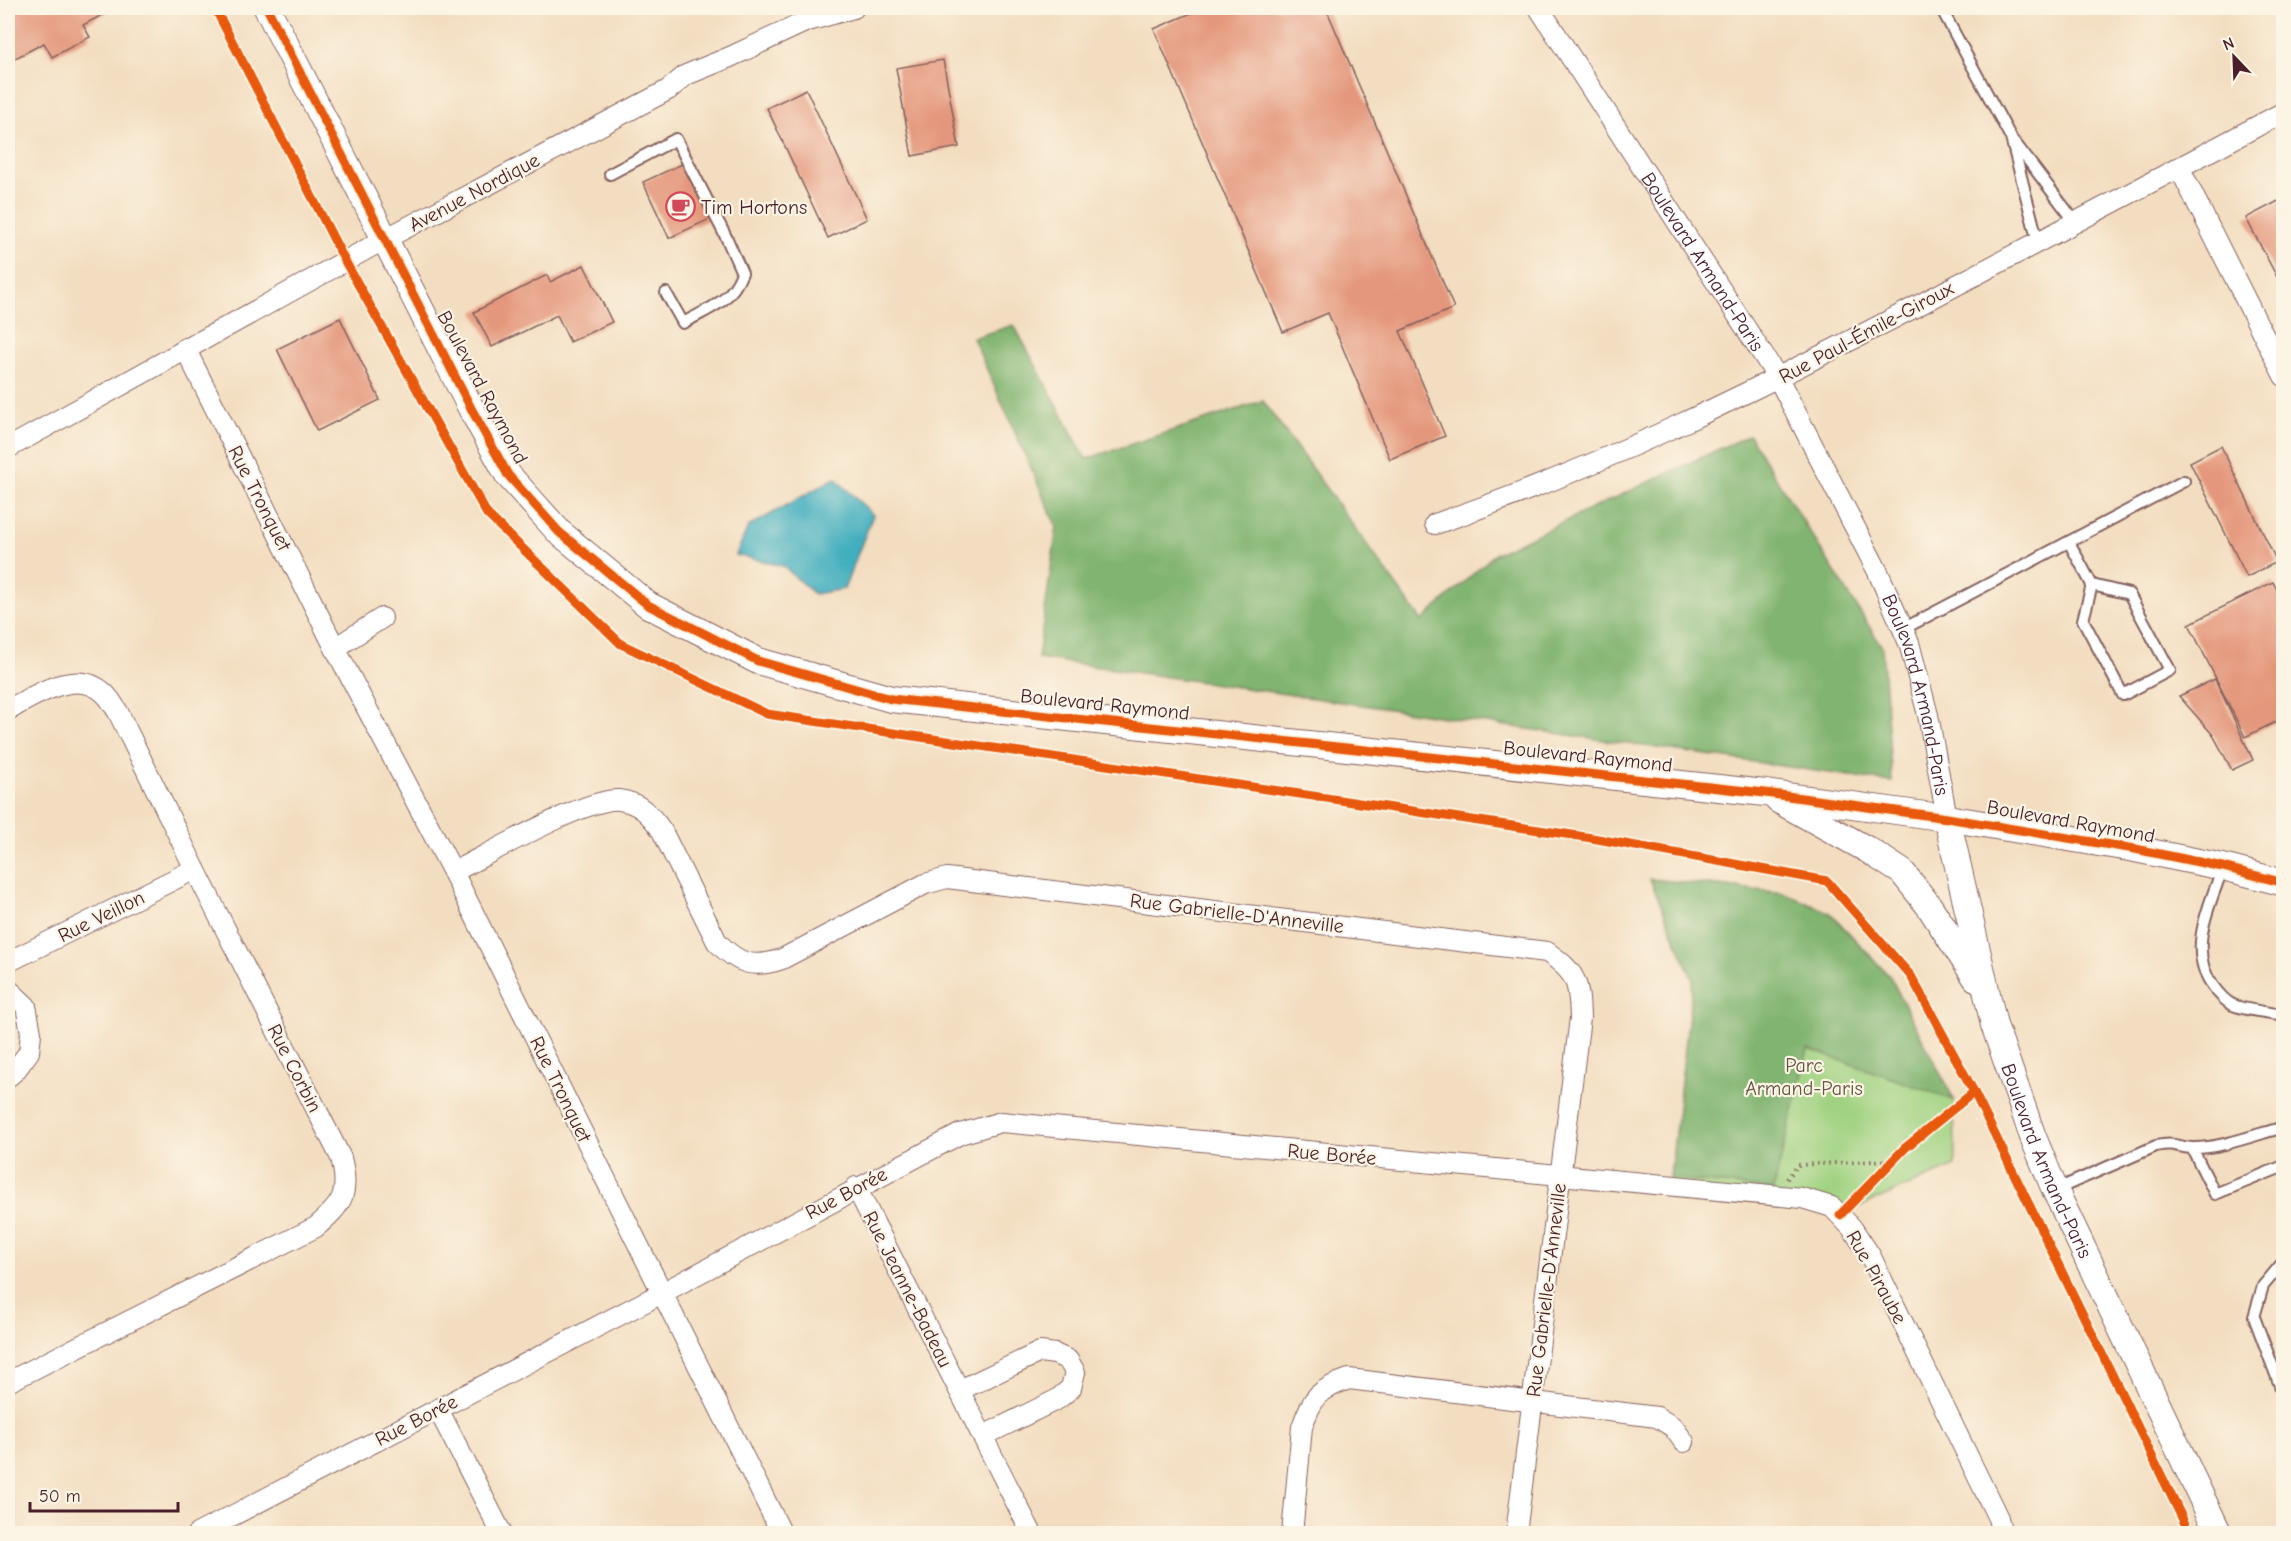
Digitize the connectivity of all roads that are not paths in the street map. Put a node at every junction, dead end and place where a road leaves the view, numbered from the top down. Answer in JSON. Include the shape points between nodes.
{"nodes":[{"id":1,"x":267,"y":8,"type":"edge"},
{"id":2,"x":854,"y":8,"type":"edge"},
{"id":3,"x":1539,"y":8,"type":"edge"},
{"id":4,"x":1941,"y":8,"type":"edge"},
{"id":5,"x":2283,"y":112,"type":"edge"},
{"id":6,"x":2011,"y":138,"type":"junction"},
{"id":7,"x":2179,"y":167,"type":"junction"},
{"id":8,"x":610,"y":174,"type":"dead end"},
{"id":9,"x":2076,"y":223,"type":"junction"},
{"id":10,"x":385,"y":239,"type":"junction"},
{"id":11,"x":2038,"y":242,"type":"junction"},
{"id":12,"x":666,"y":293,"type":"dead end"},
{"id":13,"x":185,"y":348,"type":"junction"},
{"id":14,"x":2283,"y":376,"type":"edge"},
{"id":15,"x":1778,"y":378,"type":"junction"},
{"id":16,"x":8,"y":448,"type":"edge"},
{"id":17,"x":2184,"y":481,"type":"dead end"},
{"id":18,"x":1435,"y":524,"type":"dead end"},
{"id":19,"x":2069,"y":542,"type":"junction"},
{"id":20,"x":2092,"y":585,"type":"junction"},
{"id":21,"x":382,"y":618,"type":"dead end"},
{"id":22,"x":1903,"y":629,"type":"junction"},
{"id":23,"x":335,"y":648,"type":"junction"},
{"id":24,"x":8,"y":710,"type":"edge"},
{"id":25,"x":1765,"y":793,"type":"junction"},
{"id":26,"x":1947,"y":818,"type":"junction"},
{"id":27,"x":2223,"y":867,"type":"junction"},
{"id":28,"x":195,"y":869,"type":"junction"},
{"id":29,"x":453,"y":872,"type":"junction"},
{"id":30,"x":2283,"y":883,"type":"edge"},
{"id":31,"x":8,"y":962,"type":"edge"},
{"id":32,"x":8,"y":989,"type":"edge"},
{"id":33,"x":1985,"y":991,"type":"junction"},
{"id":34,"x":2283,"y":1015,"type":"edge"},
{"id":35,"x":8,"y":1077,"type":"edge"},
{"id":36,"x":2283,"y":1127,"type":"edge"},
{"id":37,"x":2192,"y":1148,"type":"junction"},
{"id":38,"x":2283,"y":1167,"type":"edge"},
{"id":39,"x":1560,"y":1175,"type":"junction"},
{"id":40,"x":856,"y":1187,"type":"junction"},
{"id":41,"x":2055,"y":1190,"type":"junction"},
{"id":42,"x":2283,"y":1261,"type":"edge"},
{"id":43,"x":662,"y":1293,"type":"junction"},
{"id":44,"x":8,"y":1382,"type":"edge"},
{"id":45,"x":960,"y":1390,"type":"junction"},
{"id":46,"x":2283,"y":1396,"type":"edge"},
{"id":47,"x":1532,"y":1402,"type":"junction"},
{"id":48,"x":438,"y":1410,"type":"junction"},
{"id":49,"x":983,"y":1436,"type":"junction"},
{"id":50,"x":1684,"y":1442,"type":"dead end"},
{"id":51,"x":197,"y":1533,"type":"edge"},
{"id":52,"x":502,"y":1533,"type":"edge"},
{"id":53,"x":782,"y":1533,"type":"edge"},
{"id":54,"x":1032,"y":1533,"type":"edge"},
{"id":55,"x":1292,"y":1533,"type":"edge"},
{"id":56,"x":1516,"y":1533,"type":"edge"},
{"id":57,"x":2002,"y":1533,"type":"edge"},
{"id":58,"x":2219,"y":1533,"type":"edge"}],
"edges":[{"from":1,"to":10,"type":"street","name":"Boulevard Raymond"},
{"from":2,"to":10,"type":"street","name":"Avenue Nordique","via":[[805,22],[686,75],[668,90]]},
{"from":3,"to":15,"type":"street","name":"Boulevard Armand-Paris"},
{"from":4,"to":6,"type":"lane"},
{"from":5,"to":7,"type":"street","name":"Rue Paul-Émile-Giroux"},
{"from":6,"to":9,"type":"lane"},
{"from":6,"to":11,"type":"lane"},
{"from":7,"to":9,"type":"street","name":"Rue Paul-Émile-Giroux"},
{"from":7,"to":14,"type":"street"},
{"from":8,"to":12,"type":"lane","via":[[676,139],[742,273],[728,298],[683,323]]},
{"from":9,"to":11,"type":"street","name":"Rue Paul-Émile-Giroux"},
{"from":10,"to":13,"type":"street","name":"Avenue Nordique"},
{"from":10,"to":25,"type":"street","name":"Boulevard Raymond","via":[[473,412],[515,483],[559,532],[648,605],[758,661],[891,699]]},
{"from":11,"to":15,"type":"street","name":"Rue Paul-Émile-Giroux"},
{"from":13,"to":16,"type":"street","name":"Avenue Nordique"},
{"from":13,"to":23,"type":"street","name":"Rue Tronquet"},
{"from":15,"to":18,"type":"street","name":"Rue Paul-Émile-Giroux","via":[[1609,457]]},
{"from":15,"to":22,"type":"street","name":"Boulevard Armand-Paris","via":[[1878,572]]},
{"from":17,"to":19,"type":"lane"},
{"from":19,"to":20,"type":"lane"},
{"from":19,"to":22,"type":"lane"},
{"from":20,"to":20,"type":"lane","via":[[2083,620],[2123,695],[2170,670],[2129,594]]},
{"from":21,"to":23,"type":"street"},
{"from":22,"to":26,"type":"street","name":"Boulevard Armand-Paris","via":[[1928,715]]},
{"from":23,"to":29,"type":"street","name":"Rue Tronquet"},
{"from":24,"to":28,"type":"street","name":"Rue Corbin","via":[[71,682],[103,692],[118,712]]},
{"from":25,"to":26,"type":"street","name":"Boulevard Raymond"},
{"from":25,"to":33,"type":"street","via":[[1902,872]]},
{"from":26,"to":27,"type":"street","name":"Boulevard Raymond"},
{"from":26,"to":33,"type":"street","name":"Boulevard Armand-Paris"},
{"from":27,"to":30,"type":"street","name":"Boulevard Raymond"},
{"from":27,"to":34,"type":"lane","via":[[2201,932],[2200,954],[2207,978],[2232,1005]]},
{"from":28,"to":31,"type":"street","name":"Rue Veillon"},
{"from":28,"to":44,"type":"street","name":"Rue Corbin","via":[[341,1158],[344,1195],[336,1210],[316,1227]]},
{"from":29,"to":39,"type":"street","name":"Rue Gabrielle-D'Anneville","via":[[577,810],[601,801],[619,800],[638,805],[652,817],[717,942],[729,955],[748,964],[782,959],[925,884],[947,878],[1547,952],[1566,965],[1576,981],[1579,997],[1580,1018]]},
{"from":29,"to":43,"type":"street","name":"Rue Tronquet"},
{"from":32,"to":35,"type":"street","via":[[26,1006],[31,1033],[29,1052]]},
{"from":33,"to":41,"type":"street","name":"Boulevard Armand-Paris","via":[[2033,1137]]},
{"from":36,"to":37,"type":"lane"},
{"from":37,"to":38,"type":"lane","via":[[2215,1194]]},
{"from":37,"to":41,"type":"lane","via":[[2172,1143],[2156,1146]]},
{"from":39,"to":40,"type":"street","name":"Rue Borée","via":[[1001,1122],[960,1134]]},
{"from":39,"to":47,"type":"street","name":"Rue Gabrielle-D'Anneville"},
{"from":39,"to":57,"type":"street","name":"Rue Piraube","via":[[1802,1198],[1832,1207],[1870,1255]]},
{"from":40,"to":43,"type":"street","name":"Rue Borée"},
{"from":40,"to":45,"type":"street","name":"Rue Jeanne-Badeau"},
{"from":41,"to":58,"type":"street","name":"Boulevard Armand-Paris"},
{"from":42,"to":46,"type":"lane","via":[[2263,1286],[2254,1317]]},
{"from":43,"to":48,"type":"street","name":"Rue Borée"},
{"from":43,"to":53,"type":"street","name":"Rue Tronquet"},
{"from":45,"to":49,"type":"street","name":"Rue Jeanne-Badeau"},
{"from":45,"to":49,"type":"street","name":"Rue Jeanne-Badeau","via":[[1040,1352],[1068,1360],[1074,1372],[1071,1388],[1058,1399]]},
{"from":47,"to":50,"type":"street","via":[[1657,1417],[1673,1427]]},
{"from":47,"to":55,"type":"street","via":[[1349,1379],[1330,1385],[1316,1395],[1302,1427]]},
{"from":47,"to":56,"type":"street","name":"Rue Gabrielle-D'Anneville"},
{"from":48,"to":51,"type":"street","name":"Rue Borée"},
{"from":48,"to":52,"type":"street"},
{"from":49,"to":54,"type":"street","name":"Rue Jeanne-Badeau"}]}
